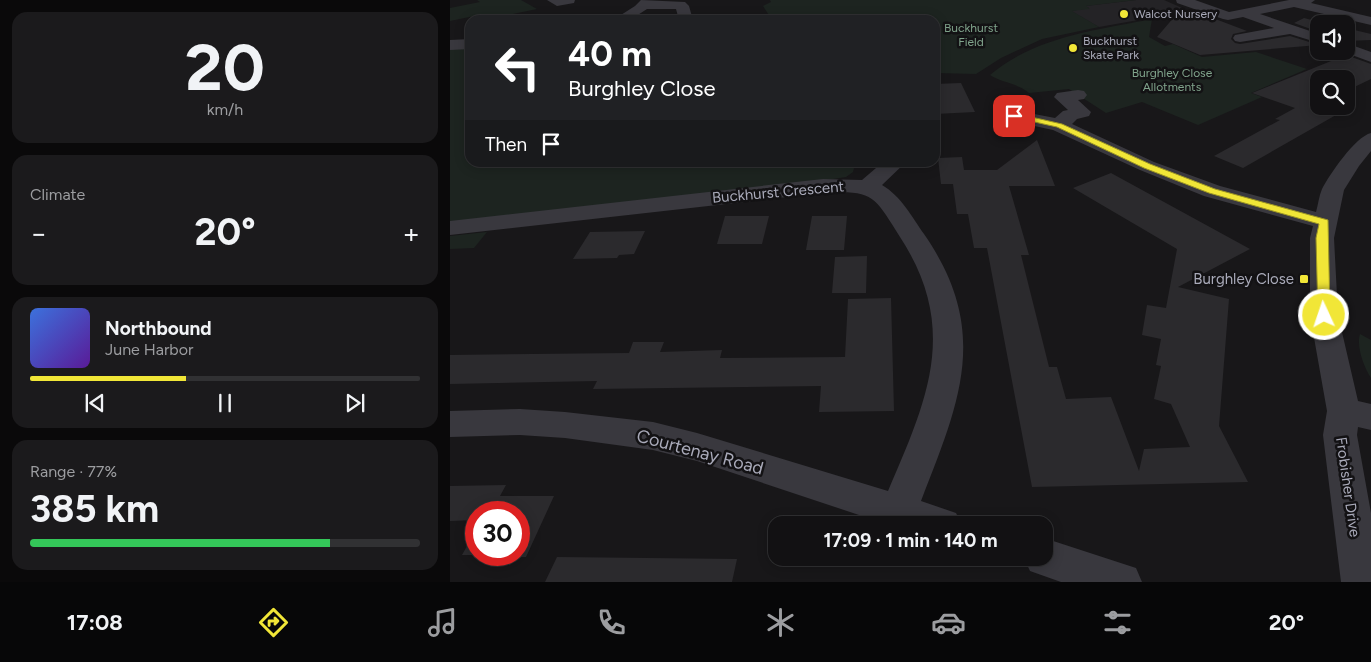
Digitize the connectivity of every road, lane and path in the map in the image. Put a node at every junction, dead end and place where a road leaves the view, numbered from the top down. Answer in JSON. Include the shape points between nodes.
{"nodes":[{"id":1,"x":553,"y":0,"type":"edge"},
{"id":2,"x":569,"y":0,"type":"edge"},
{"id":3,"x":1182,"y":0,"type":"edge"},
{"id":4,"x":1302,"y":1,"type":"edge"},
{"id":5,"x":647,"y":2,"type":"edge"},
{"id":6,"x":1244,"y":13,"type":"junction"},
{"id":7,"x":630,"y":15,"type":"edge"},
{"id":8,"x":685,"y":15,"type":"edge"},
{"id":9,"x":1371,"y":21,"type":"edge"},
{"id":10,"x":1292,"y":30,"type":"junction"},
{"id":11,"x":1310,"y":36,"type":"edge"},
{"id":12,"x":465,"y":44,"type":"edge"},
{"id":13,"x":450,"y":45,"type":"edge"},
{"id":14,"x":1260,"y":46,"type":"dead end"},
{"id":15,"x":1355,"y":51,"type":"edge"},
{"id":16,"x":1371,"y":57,"type":"edge"},
{"id":17,"x":1078,"y":95,"type":"dead end"},
{"id":18,"x":1014,"y":116,"type":"dead end"},
{"id":19,"x":1059,"y":125,"type":"junction"},
{"id":20,"x":1371,"y":139,"type":"edge"},
{"id":21,"x":1118,"y":153,"type":"junction"},
{"id":22,"x":1097,"y":162,"type":"dead end"},
{"id":23,"x":890,"y":167,"type":"edge"},
{"id":24,"x":867,"y":188,"type":"junction"},
{"id":25,"x":1324,"y":222,"type":"junction"},
{"id":26,"x":450,"y":228,"type":"edge"},
{"id":27,"x":1358,"y":414,"type":"edge"},
{"id":28,"x":450,"y":424,"type":"edge"},
{"id":29,"x":898,"y":511,"type":"junction"},
{"id":30,"x":914,"y":516,"type":"edge"},
{"id":31,"x":1053,"y":560,"type":"edge"},
{"id":32,"x":1121,"y":582,"type":"edge"},
{"id":33,"x":1362,"y":582,"type":"edge"}],
"edges":[{"from":1,"to":2,"type":"street"},
{"from":3,"to":6,"type":"street","via":[[1227,16]]},
{"from":4,"to":6,"type":"street"},
{"from":4,"to":9,"type":"street","via":[[1319,10]]},
{"from":5,"to":7,"type":"street"},
{"from":5,"to":8,"type":"street","via":[[680,5]]},
{"from":6,"to":10,"type":"street"},
{"from":10,"to":11,"type":"street"},
{"from":10,"to":14,"type":"street","via":[[1234,35]]},
{"from":12,"to":13,"type":"street"},
{"from":15,"to":16,"type":"street"},
{"from":17,"to":19,"type":"street","via":[[1063,97],[1082,112],[1070,115]]},
{"from":18,"to":19,"type":"street"},
{"from":19,"to":21,"type":"street"},
{"from":20,"to":25,"type":"street","name":"Frobisher Drive","via":[[1340,177]]},
{"from":21,"to":22,"type":"street"},
{"from":21,"to":25,"type":"street","via":[[1212,191]]},
{"from":23,"to":24,"type":"street"},
{"from":24,"to":26,"type":"street","name":"Buckhurst Crescent","via":[[846,185],[810,187]]},
{"from":24,"to":29,"type":"street","name":"Buckhurst Crescent","via":[[887,198],[930,264],[946,311],[950,338],[940,404]]},
{"from":25,"to":27,"type":"street","name":"Frobisher Drive","via":[[1324,315]]},
{"from":27,"to":33,"type":"street","name":"Frobisher Drive","via":[[1340,435]]},
{"from":28,"to":29,"type":"street","name":"Courtenay Road","via":[[520,422],[653,436]]},
{"from":29,"to":30,"type":"street","name":"Courtenay Road"},
{"from":31,"to":32,"type":"street"}]}
